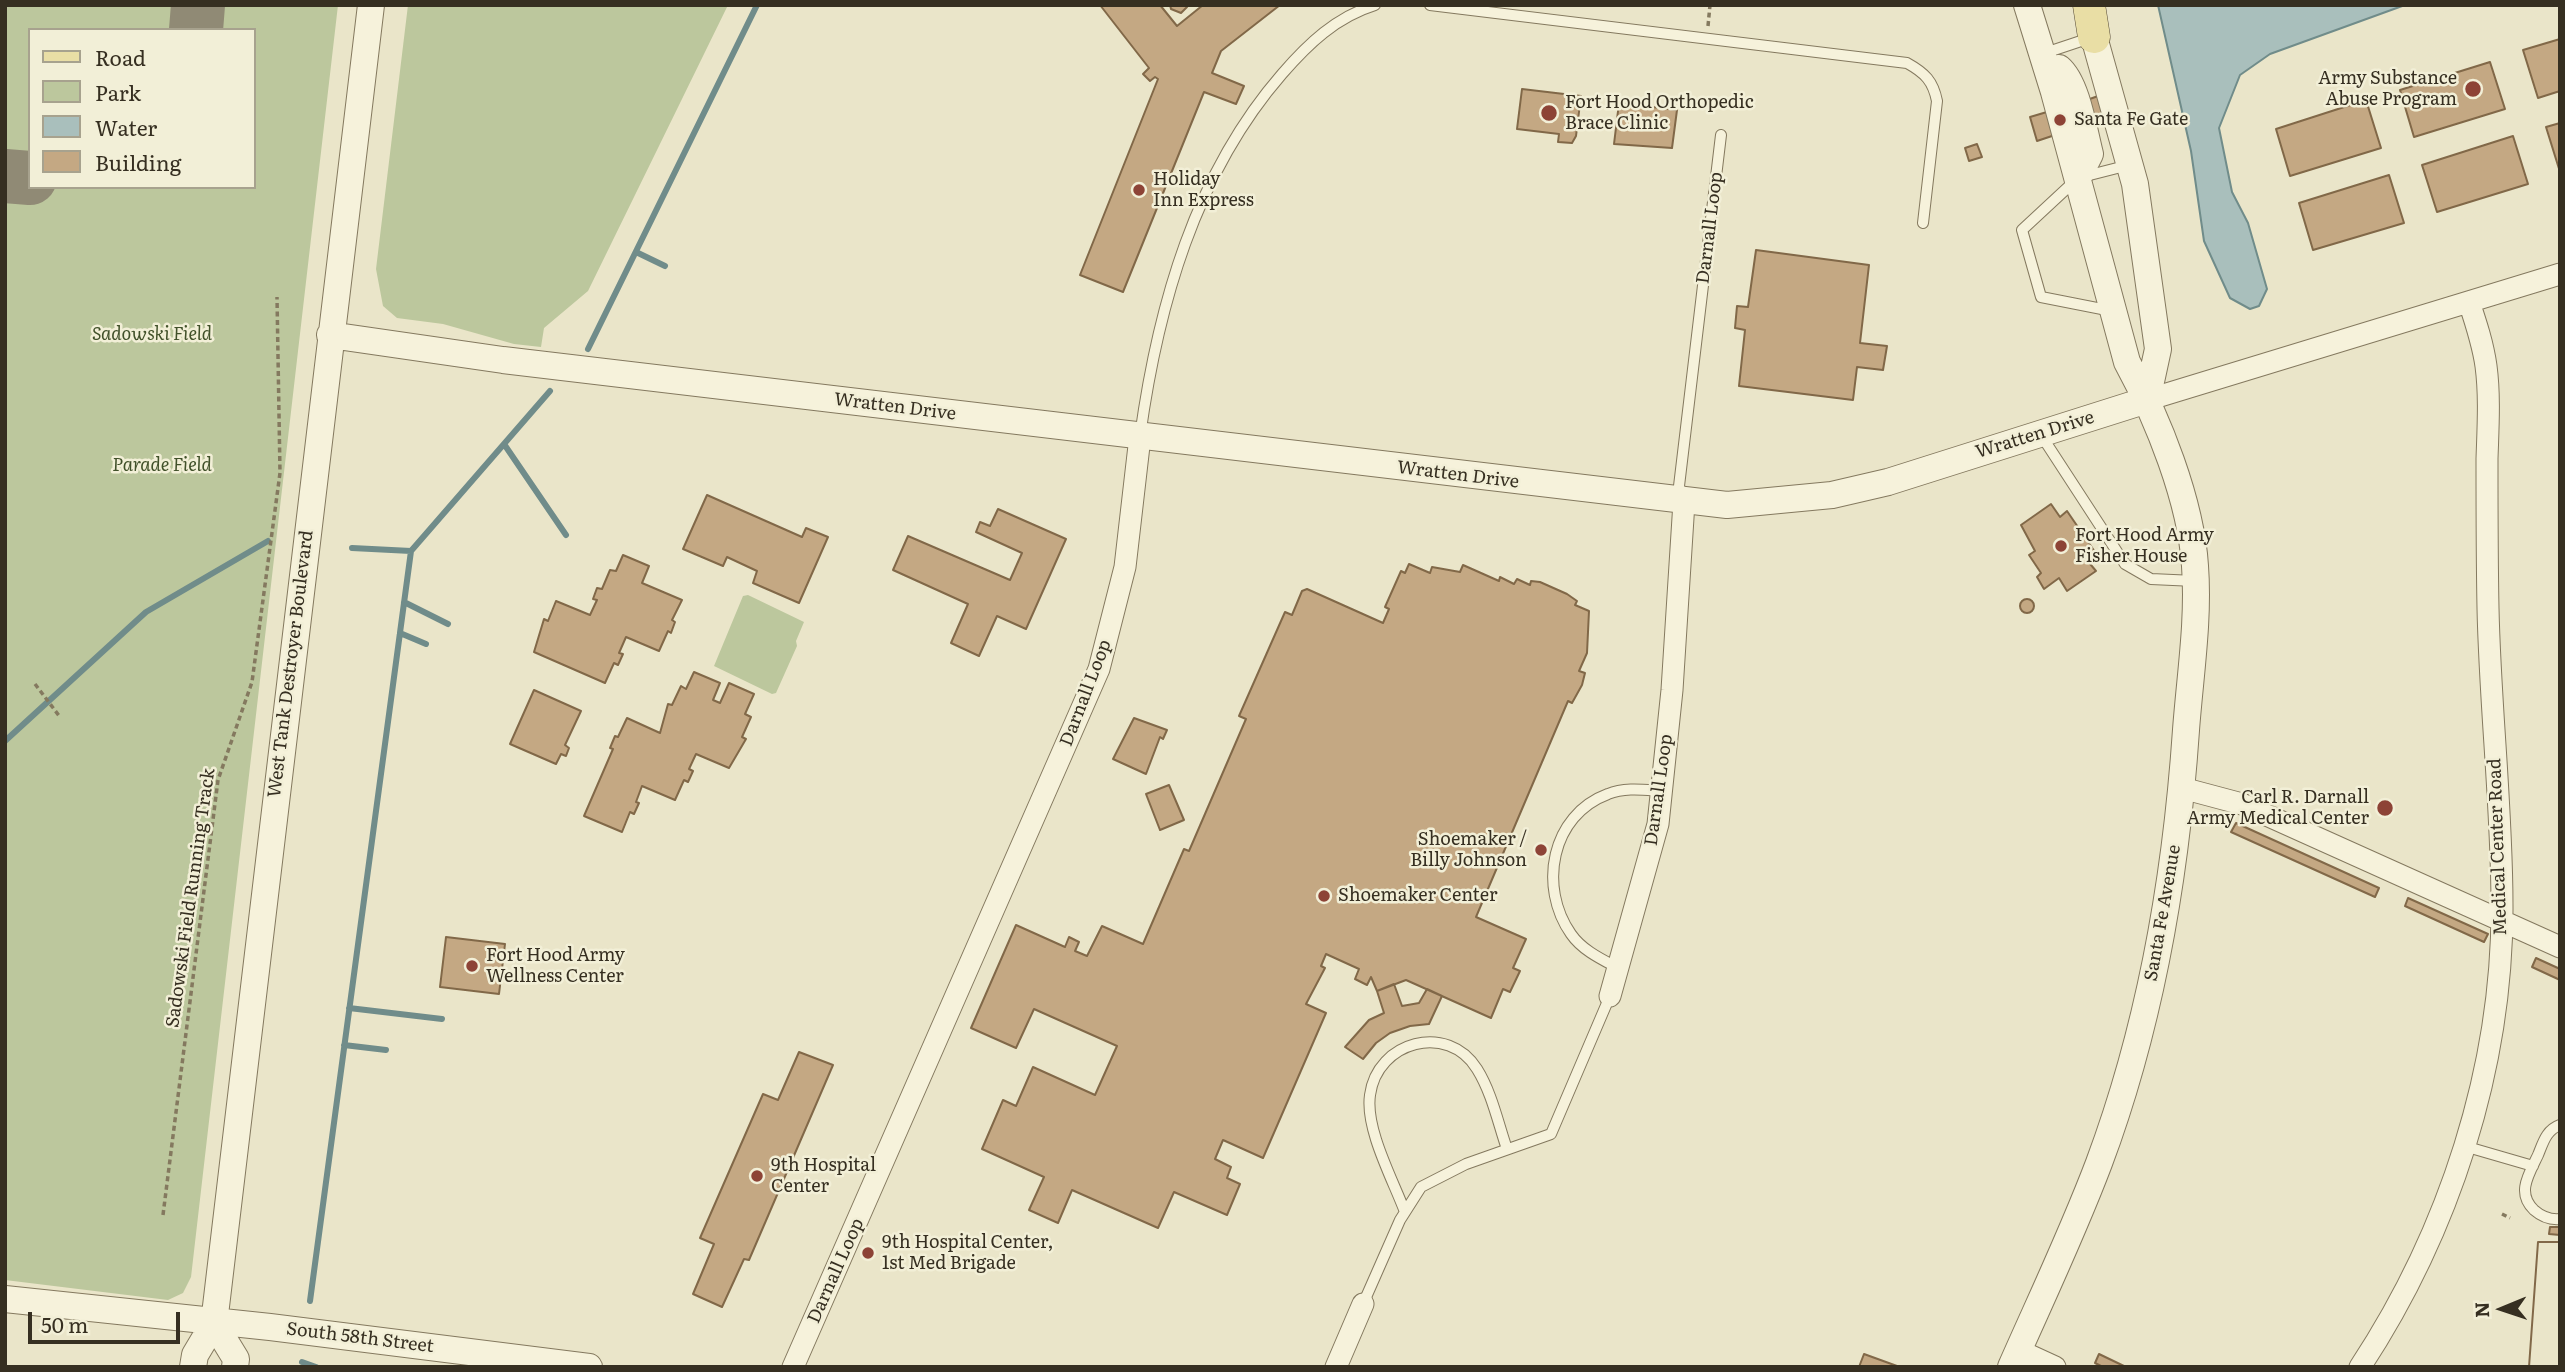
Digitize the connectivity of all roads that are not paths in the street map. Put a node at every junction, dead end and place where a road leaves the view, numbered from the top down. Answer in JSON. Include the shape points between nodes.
{"nodes":[{"id":1,"x":371,"y":5,"type":"edge"},
{"id":2,"x":1375,"y":5,"type":"edge"},
{"id":3,"x":1430,"y":5,"type":"edge"},
{"id":4,"x":2027,"y":5,"type":"edge"},
{"id":5,"x":2089,"y":5,"type":"edge"},
{"id":6,"x":2094,"y":37,"type":"junction"},
{"id":7,"x":2042,"y":54,"type":"junction"},
{"id":8,"x":1721,"y":135,"type":"dead end"},
{"id":9,"x":2132,"y":165,"type":"junction"},
{"id":10,"x":2078,"y":178,"type":"junction"},
{"id":11,"x":1923,"y":223,"type":"dead end"},
{"id":12,"x":2560,"y":274,"type":"edge"},
{"id":13,"x":2469,"y":302,"type":"junction"},
{"id":14,"x":2112,"y":312,"type":"junction"},
{"id":15,"x":330,"y":335,"type":"junction"},
{"id":16,"x":2147,"y":400,"type":"junction"},
{"id":17,"x":2039,"y":432,"type":"junction"},
{"id":18,"x":1140,"y":437,"type":"junction"},
{"id":19,"x":1684,"y":502,"type":"junction"},
{"id":20,"x":2196,"y":581,"type":"junction"},
{"id":21,"x":2182,"y":788,"type":"junction"},
{"id":22,"x":1662,"y":791,"type":"junction"},
{"id":23,"x":2502,"y":920,"type":"junction"},
{"id":24,"x":2560,"y":947,"type":"edge"},
{"id":25,"x":1618,"y":968,"type":"junction"},
{"id":26,"x":1610,"y":996,"type":"joint"},
{"id":27,"x":2560,"y":1125,"type":"edge"},
{"id":28,"x":2464,"y":1146,"type":"junction"},
{"id":29,"x":1507,"y":1149,"type":"junction"},
{"id":30,"x":2533,"y":1166,"type":"junction"},
{"id":31,"x":1405,"y":1212,"type":"junction"},
{"id":32,"x":2560,"y":1219,"type":"edge"},
{"id":33,"x":5,"y":1299,"type":"edge"},
{"id":34,"x":1363,"y":1304,"type":"joint"},
{"id":35,"x":214,"y":1323,"type":"junction"},
{"id":36,"x":2015,"y":1359,"type":"edge"},
{"id":37,"x":193,"y":1367,"type":"edge"},
{"id":38,"x":235,"y":1367,"type":"edge"},
{"id":39,"x":589,"y":1367,"type":"edge"},
{"id":40,"x":793,"y":1367,"type":"edge"},
{"id":41,"x":1336,"y":1367,"type":"edge"},
{"id":42,"x":2055,"y":1367,"type":"edge"},
{"id":43,"x":2360,"y":1367,"type":"edge"}],
"edges":[{"from":1,"to":15,"type":"street","name":"West Tank Destroyer Boulevard"},
{"from":2,"to":18,"type":"lane","name":"Darnall Loop","via":[[1352,12],[1299,54],[1239,130],[1186,239],[1170,287]]},
{"from":3,"to":11,"type":"lane","via":[[1908,63],[1934,85],[1937,101]]},
{"from":4,"to":7,"type":"street","name":"Santa Fe Avenue"},
{"from":5,"to":6,"type":"main road"},
{"from":6,"to":7,"type":"lane"},
{"from":6,"to":9,"type":"street"},
{"from":7,"to":10,"type":"street","name":"Santa Fe Avenue"},
{"from":8,"to":19,"type":"lane","name":"Darnall Loop","via":[[1679,486]]},
{"from":9,"to":10,"type":"lane"},
{"from":9,"to":16,"type":"street","via":[[2158,349]]},
{"from":10,"to":14,"type":"street","name":"Santa Fe Avenue"},
{"from":10,"to":14,"type":"lane","via":[[2022,230],[2041,297]]},
{"from":12,"to":13,"type":"street","name":"Wratten Drive"},
{"from":13,"to":16,"type":"street","name":"Wratten Drive"},
{"from":13,"to":23,"type":"street","name":"Medical Center Road","via":[[2484,352],[2488,386],[2488,619]]},
{"from":14,"to":16,"type":"street","name":"Santa Fe Avenue","via":[[2127,362]]},
{"from":15,"to":18,"type":"street","name":"Wratten Drive"},
{"from":15,"to":35,"type":"street","name":"West Tank Destroyer Boulevard"},
{"from":16,"to":17,"type":"street","name":"Wratten Drive"},
{"from":16,"to":20,"type":"street","name":"Santa Fe Avenue","via":[[2188,520]]},
{"from":17,"to":19,"type":"street","name":"Wratten Drive","via":[[1888,482],[1832,495],[1727,505]]},
{"from":17,"to":20,"type":"lane","via":[[2125,564],[2151,579]]},
{"from":18,"to":19,"type":"street","name":"Wratten Drive"},
{"from":18,"to":40,"type":"street","name":"Darnall Loop","via":[[1125,567],[1099,669]]},
{"from":19,"to":22,"type":"street","name":"Darnall Loop"},
{"from":20,"to":21,"type":"street","name":"Santa Fe Avenue"},
{"from":21,"to":23,"type":"street","via":[[2242,804]]},
{"from":21,"to":36,"type":"street","name":"Santa Fe Avenue","via":[[2164,923],[2125,1082],[2090,1187]]},
{"from":22,"to":25,"type":"street","name":"Darnall Loop","via":[[1658,824]]},
{"from":22,"to":25,"type":"lane","via":[[1608,793],[1582,810],[1553,854],[1556,906],[1571,935],[1588,952]]},
{"from":23,"to":24,"type":"street"},
{"from":23,"to":28,"type":"street","name":"Medical Center Road","via":[[2488,1047]]},
{"from":25,"to":26,"type":"street","name":"Darnall Loop"},
{"from":26,"to":29,"type":"lane","name":"Darnall Loop","via":[[1551,1134]]},
{"from":27,"to":30,"type":"lane","via":[[2549,1131]]},
{"from":28,"to":30,"type":"lane"},
{"from":28,"to":43,"type":"street","name":"Medical Center Road","via":[[2427,1245]]},
{"from":29,"to":31,"type":"lane","name":"Darnall Loop","via":[[1421,1187]]},
{"from":29,"to":31,"type":"lane","via":[[1477,1068],[1463,1053],[1424,1042],[1401,1047],[1374,1077],[1369,1097],[1382,1154]]},
{"from":30,"to":32,"type":"lane","via":[[2524,1187],[2526,1202],[2539,1214]]},
{"from":31,"to":34,"type":"lane","name":"Darnall Loop"},
{"from":33,"to":35,"type":"street","name":"South 58th Street"},
{"from":34,"to":41,"type":"street","name":"Darnall Loop"},
{"from":35,"to":37,"type":"street","name":"West Tank Destroyer Boulevard"},
{"from":35,"to":38,"type":"street","via":[[236,1359]]},
{"from":35,"to":39,"type":"street","name":"South 58th Street"},
{"from":36,"to":42,"type":"street"}]}
